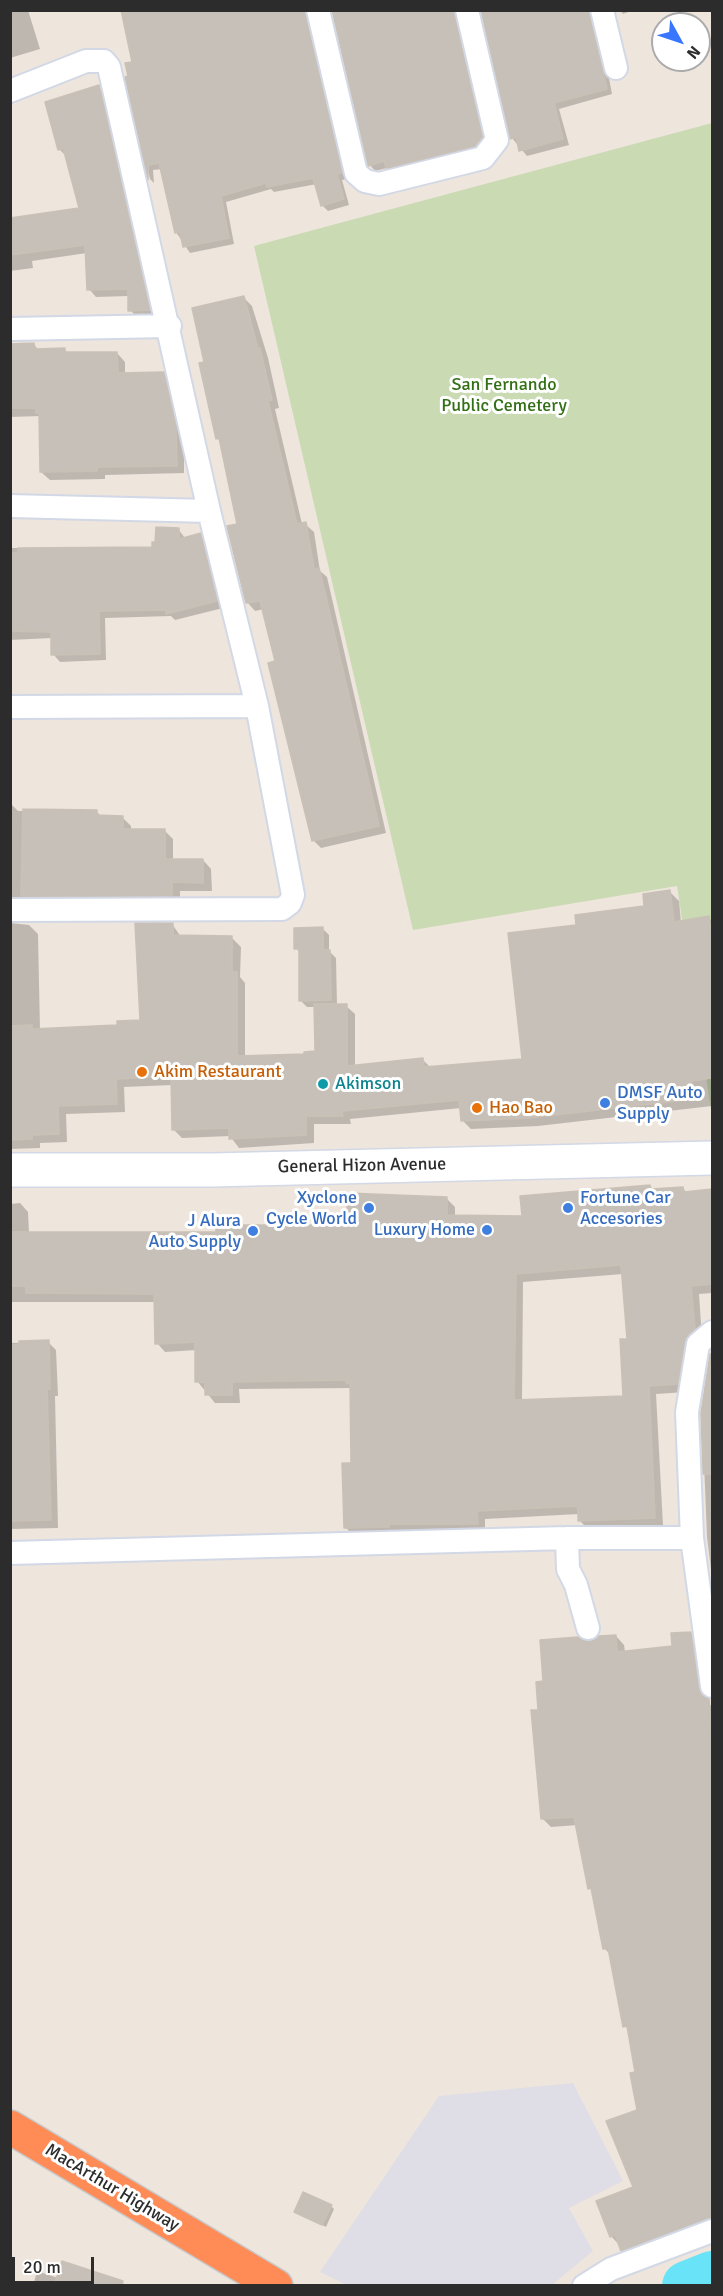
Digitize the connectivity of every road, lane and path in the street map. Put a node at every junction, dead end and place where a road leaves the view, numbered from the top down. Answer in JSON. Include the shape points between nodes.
{"nodes":[{"id":1,"x":318,"y":10,"type":"edge"},
{"id":2,"x":467,"y":10,"type":"edge"},
{"id":3,"x":602,"y":10,"type":"edge"},
{"id":4,"x":616,"y":68,"type":"dead end"},
{"id":5,"x":10,"y":91,"type":"edge"},
{"id":6,"x":170,"y":326,"type":"junction"},
{"id":7,"x":10,"y":330,"type":"edge"},
{"id":8,"x":10,"y":506,"type":"edge"},
{"id":9,"x":209,"y":511,"type":"junction"},
{"id":10,"x":257,"y":706,"type":"junction"},
{"id":11,"x":10,"y":707,"type":"edge"},
{"id":12,"x":10,"y":910,"type":"edge"},
{"id":13,"x":712,"y":1158,"type":"edge"},
{"id":14,"x":10,"y":1170,"type":"edge"},
{"id":15,"x":712,"y":1332,"type":"edge"},
{"id":16,"x":567,"y":1538,"type":"junction"},
{"id":17,"x":692,"y":1538,"type":"junction"},
{"id":18,"x":10,"y":1553,"type":"edge"},
{"id":19,"x":588,"y":1628,"type":"dead end"},
{"id":20,"x":712,"y":1686,"type":"edge"},
{"id":21,"x":10,"y":2127,"type":"edge"},
{"id":22,"x":712,"y":2231,"type":"edge"},
{"id":23,"x":276,"y":2286,"type":"edge"},
{"id":24,"x":584,"y":2286,"type":"edge"}],
"edges":[{"from":1,"to":2,"type":"street","via":[[356,173],[365,181],[379,184],[483,158],[497,140]]},
{"from":3,"to":4,"type":"street"},
{"from":5,"to":6,"type":"street","via":[[86,61],[104,61],[110,67]]},
{"from":6,"to":7,"type":"street"},
{"from":6,"to":9,"type":"street"},
{"from":8,"to":9,"type":"street"},
{"from":9,"to":10,"type":"street"},
{"from":10,"to":11,"type":"street"},
{"from":10,"to":12,"type":"street","via":[[293,895],[290,903],[282,909]]},
{"from":13,"to":14,"type":"main road","name":"General Hizon Avenue","via":[[211,1170]]},
{"from":15,"to":17,"type":"street","via":[[698,1344],[687,1412]]},
{"from":16,"to":17,"type":"street"},
{"from":16,"to":18,"type":"street"},
{"from":16,"to":19,"type":"street","via":[[568,1569]]},
{"from":17,"to":20,"type":"street"},
{"from":21,"to":23,"type":"highway","name":"MacArthur Highway"},
{"from":22,"to":24,"type":"street","via":[[611,2269]]}]}
